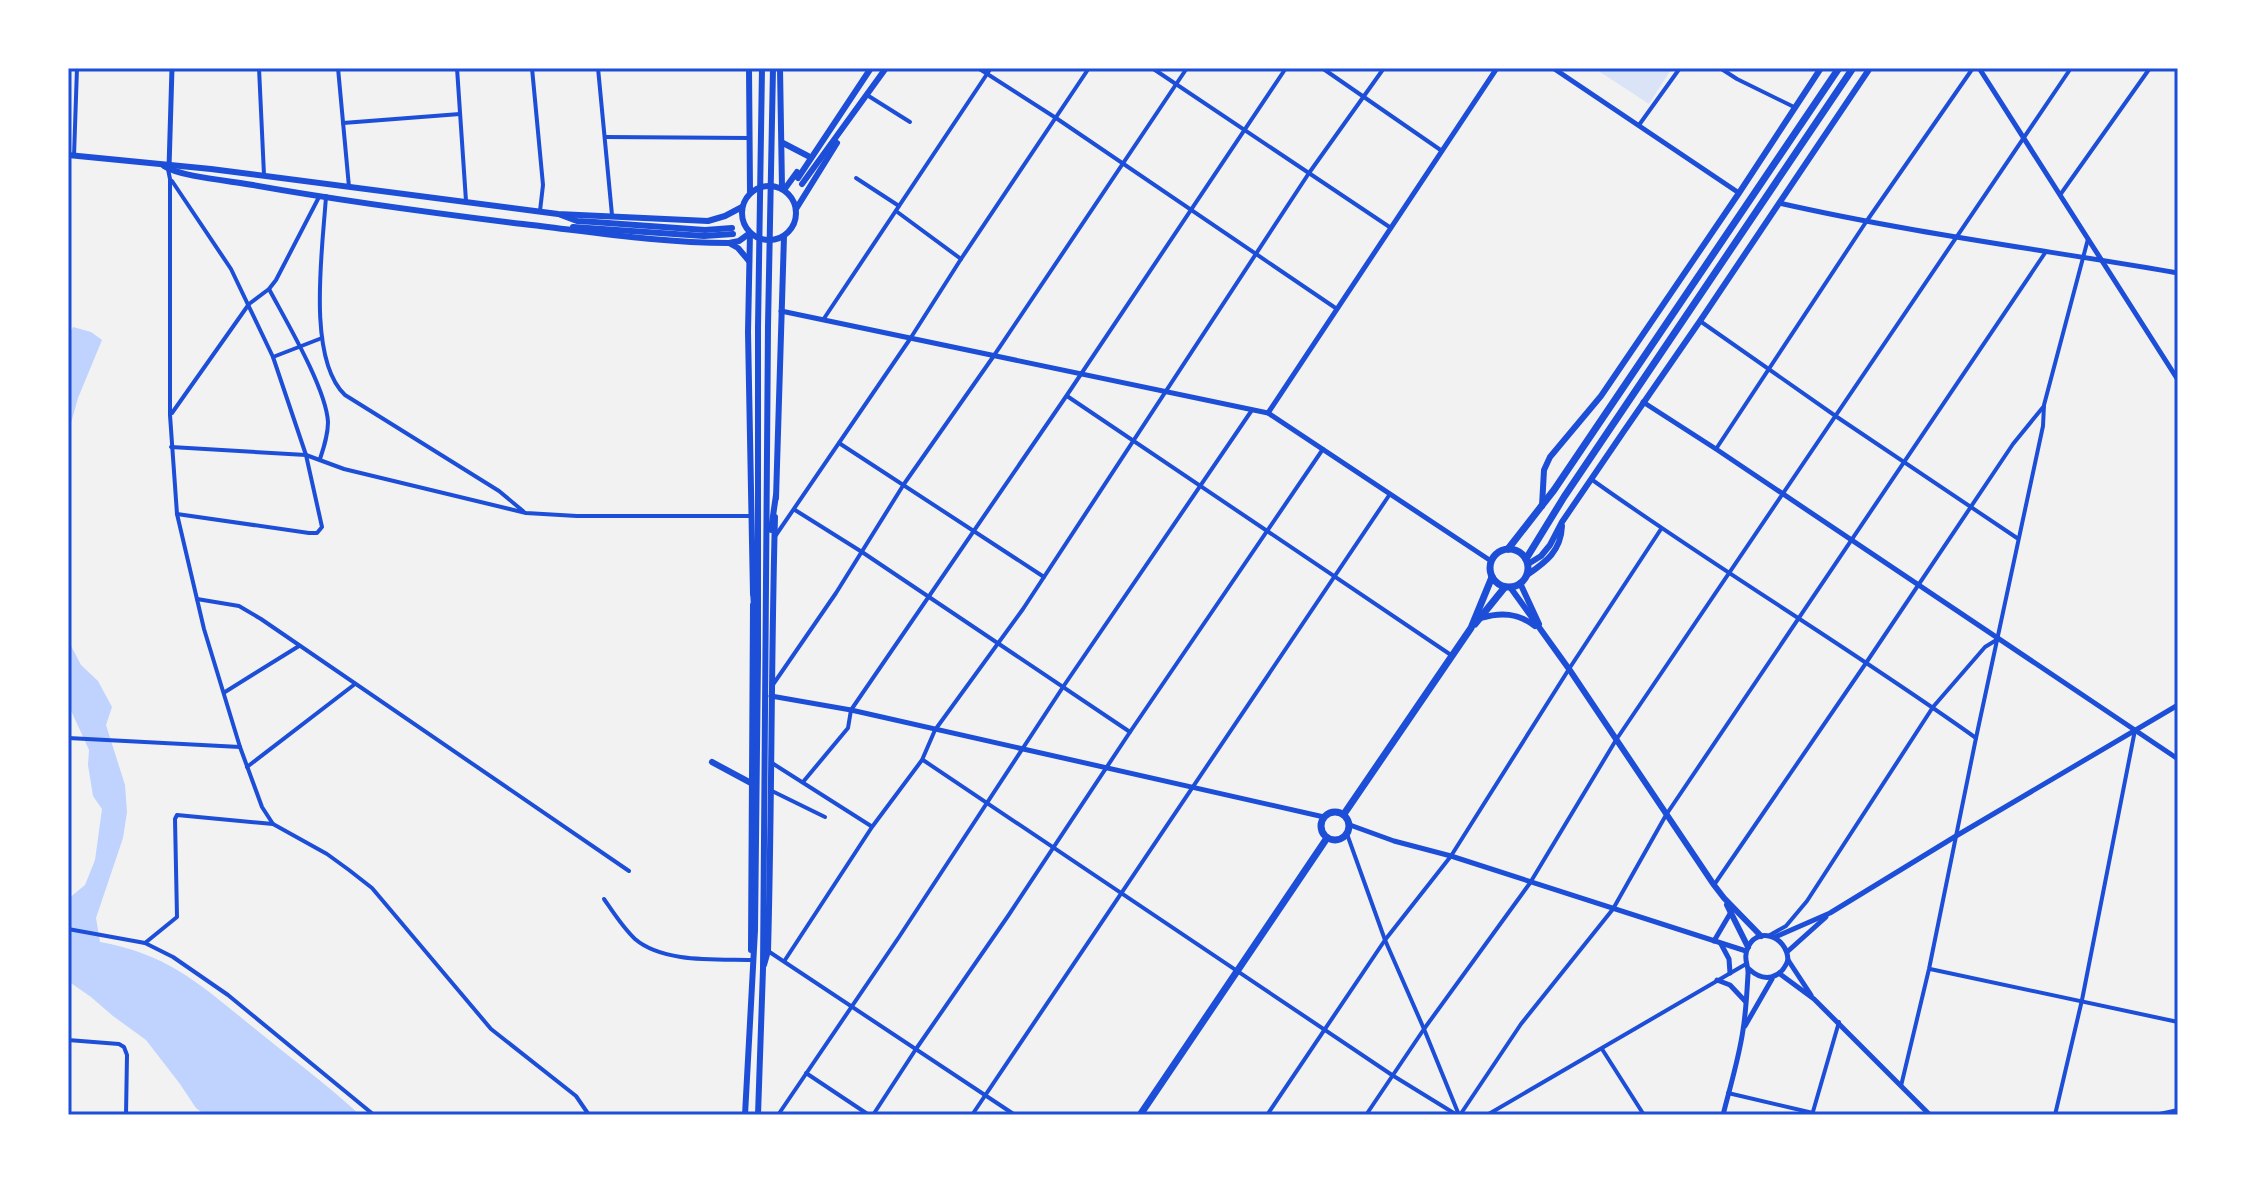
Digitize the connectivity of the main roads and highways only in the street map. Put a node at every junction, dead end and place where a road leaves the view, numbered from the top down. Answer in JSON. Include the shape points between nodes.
{"nodes":[{"id":1,"x":749,"y":68,"type":"edge"},
{"id":2,"x":762,"y":68,"type":"edge"},
{"id":3,"x":773,"y":68,"type":"edge"},
{"id":4,"x":780,"y":68,"type":"edge"},
{"id":5,"x":871,"y":68,"type":"edge"},
{"id":6,"x":886,"y":68,"type":"edge"},
{"id":7,"x":1821,"y":68,"type":"edge"},
{"id":8,"x":1839,"y":68,"type":"edge"},
{"id":9,"x":1853,"y":68,"type":"edge"},
{"id":10,"x":1870,"y":68,"type":"edge"},
{"id":11,"x":849,"y":101,"type":"junction"},
{"id":12,"x":855,"y":112,"type":"junction"},
{"id":13,"x":783,"y":143,"type":"junction"},
{"id":14,"x":71,"y":155,"type":"edge"},
{"id":15,"x":808,"y":156,"type":"junction"},
{"id":16,"x":167,"y":166,"type":"junction"},
{"id":17,"x":783,"y":189,"type":"junction"},
{"id":18,"x":750,"y":192,"type":"junction"},
{"id":19,"x":742,"y":207,"type":"junction"},
{"id":20,"x":796,"y":209,"type":"junction"},
{"id":21,"x":558,"y":214,"type":"junction"},
{"id":22,"x":557,"y":228,"type":"junction"},
{"id":23,"x":750,"y":233,"type":"junction"},
{"id":24,"x":784,"y":236,"type":"junction"},
{"id":25,"x":729,"y":243,"type":"junction"},
{"id":26,"x":749,"y":261,"type":"junction"},
{"id":27,"x":776,"y":495,"type":"junction"},
{"id":28,"x":1542,"y":506,"type":"junction"},
{"id":29,"x":1562,"y":522,"type":"junction"},
{"id":30,"x":1508,"y":549,"type":"junction"},
{"id":31,"x":767,"y":557,"type":"junction"},
{"id":32,"x":1527,"y":562,"type":"junction"},
{"id":33,"x":1527,"y":575,"type":"junction"},
{"id":34,"x":1492,"y":577,"type":"junction"},
{"id":35,"x":1520,"y":583,"type":"junction"},
{"id":36,"x":1507,"y":587,"type":"junction"},
{"id":37,"x":753,"y":590,"type":"junction"},
{"id":38,"x":1481,"y":618,"type":"junction"},
{"id":39,"x":1471,"y":628,"type":"junction"},
{"id":40,"x":1541,"y":631,"type":"junction"},
{"id":41,"x":762,"y":658,"type":"junction"},
{"id":42,"x":712,"y":762,"type":"dead end"},
{"id":43,"x":751,"y":784,"type":"junction"},
{"id":44,"x":1344,"y":814,"type":"junction"},
{"id":45,"x":1327,"y":838,"type":"junction"},
{"id":46,"x":1724,"y":898,"type":"junction"},
{"id":47,"x":1761,"y":936,"type":"road end"},
{"id":48,"x":1747,"y":949,"type":"road end"},
{"id":49,"x":752,"y":964,"type":"junction"},
{"id":50,"x":763,"y":969,"type":"junction"},
{"id":51,"x":745,"y":1115,"type":"edge"},
{"id":52,"x":758,"y":1115,"type":"edge"},
{"id":53,"x":1140,"y":1115,"type":"edge"}],
"edges":[{"from":1,"to":18,"type":"main road"},
{"from":2,"to":41,"type":"main road"},
{"from":3,"to":31,"type":"main road"},
{"from":4,"to":13,"type":"main road"},
{"from":5,"to":11,"type":"main road"},
{"from":6,"to":12,"type":"main road"},
{"from":7,"to":28,"type":"main road","via":[[1601,396],[1550,457]]},
{"from":8,"to":28,"type":"highway"},
{"from":9,"to":32,"type":"highway","via":[[1564,497]]},
{"from":10,"to":29,"type":"main road"},
{"from":11,"to":12,"type":"main road","via":[[800,181]]},
{"from":11,"to":15,"type":"main road"},
{"from":12,"to":20,"type":"main road"},
{"from":13,"to":15,"type":"main road"},
{"from":13,"to":17,"type":"main road"},
{"from":14,"to":16,"type":"main road"},
{"from":15,"to":17,"type":"main road"},
{"from":16,"to":21,"type":"main road"},
{"from":16,"to":22,"type":"main road","via":[[323,196]]},
{"from":17,"to":18,"type":"main road","via":[[769,185]]},
{"from":17,"to":20,"type":"main road"},
{"from":18,"to":19,"type":"main road"},
{"from":19,"to":21,"type":"main road","via":[[708,221]]},
{"from":19,"to":23,"type":"main road"},
{"from":20,"to":24,"type":"main road","via":[[794,225]]},
{"from":21,"to":22,"type":"main road","via":[[577,221],[732,231],[704,236]]},
{"from":22,"to":25,"type":"main road"},
{"from":23,"to":24,"type":"main road","via":[[766,241]]},
{"from":23,"to":25,"type":"main road"},
{"from":23,"to":26,"type":"main road"},
{"from":24,"to":27,"type":"main road"},
{"from":25,"to":26,"type":"main road"},
{"from":26,"to":37,"type":"main road"},
{"from":27,"to":31,"type":"main road"},
{"from":27,"to":50,"type":"main road","via":[[768,951]]},
{"from":28,"to":30,"type":"highway"},
{"from":29,"to":32,"type":"main road","via":[[1546,551]]},
{"from":29,"to":33,"type":"main road","via":[[1556,550]]},
{"from":30,"to":32,"type":"highway","via":[[1519,551]]},
{"from":30,"to":34,"type":"highway","via":[[1491,561]]},
{"from":31,"to":41,"type":"main road"},
{"from":32,"to":33,"type":"highway"},
{"from":33,"to":35,"type":"highway"},
{"from":34,"to":36,"type":"highway"},
{"from":34,"to":39,"type":"highway"},
{"from":35,"to":36,"type":"highway"},
{"from":35,"to":40,"type":"main road"},
{"from":36,"to":38,"type":"highway"},
{"from":36,"to":40,"type":"main road"},
{"from":37,"to":41,"type":"main road"},
{"from":37,"to":43,"type":"main road"},
{"from":38,"to":39,"type":"highway"},
{"from":38,"to":40,"type":"main road","via":[[1521,617]]},
{"from":39,"to":44,"type":"highway"},
{"from":40,"to":46,"type":"main road"},
{"from":41,"to":49,"type":"main road"},
{"from":41,"to":50,"type":"main road"},
{"from":42,"to":43,"type":"main road"},
{"from":43,"to":49,"type":"main road"},
{"from":44,"to":45,"type":"highway","via":[[1348,830],[1340,839]]},
{"from":44,"to":45,"type":"highway","via":[[1335,811],[1324,817],[1321,826]]},
{"from":45,"to":53,"type":"highway"},
{"from":46,"to":47,"type":"main road"},
{"from":46,"to":48,"type":"main road"},
{"from":49,"to":51,"type":"main road"},
{"from":50,"to":52,"type":"main road"}]}
